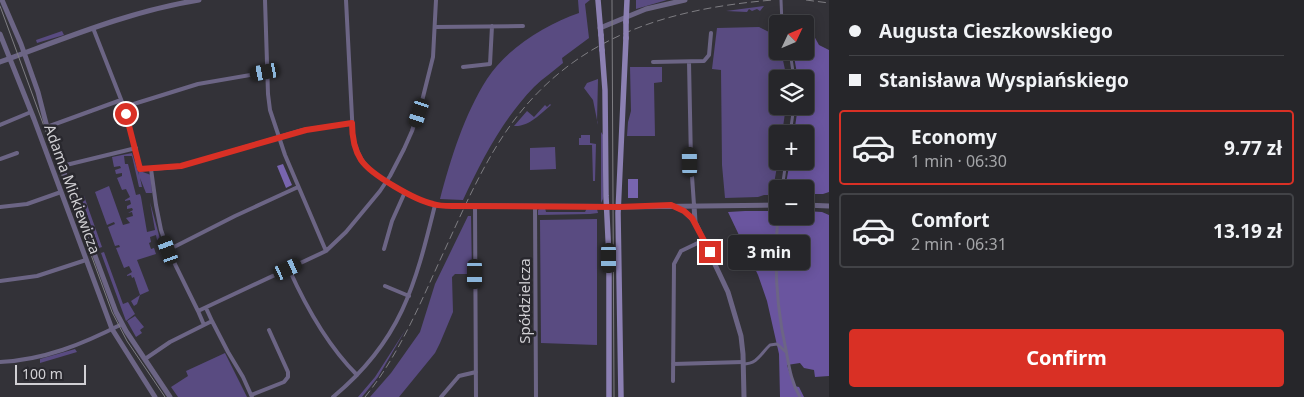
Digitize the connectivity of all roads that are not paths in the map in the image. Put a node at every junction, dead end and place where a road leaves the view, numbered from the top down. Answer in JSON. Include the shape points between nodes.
{"nodes":[{"id":1,"x":2,"y":0,"type":"edge"},
{"id":2,"x":199,"y":0,"type":"edge"},
{"id":3,"x":265,"y":0,"type":"edge"},
{"id":4,"x":346,"y":0,"type":"edge"},
{"id":5,"x":436,"y":0,"type":"edge"},
{"id":6,"x":598,"y":0,"type":"edge"},
{"id":7,"x":627,"y":0,"type":"edge"},
{"id":8,"x":685,"y":0,"type":"edge"},
{"id":9,"x":781,"y":0,"type":"edge"},
{"id":10,"x":627,"y":15,"type":"junction"},
{"id":11,"x":782,"y":15,"type":"edge"},
{"id":12,"x":492,"y":26,"type":"junction"},
{"id":13,"x":523,"y":26,"type":"dead end"},
{"id":14,"x":435,"y":27,"type":"junction"},
{"id":15,"x":93,"y":28,"type":"junction"},
{"id":16,"x":600,"y":29,"type":"junction"},
{"id":17,"x":711,"y":33,"type":"dead end"},
{"id":18,"x":0,"y":34,"type":"edge"},
{"id":19,"x":24,"y":53,"type":"junction"},
{"id":20,"x":9,"y":59,"type":"junction"},
{"id":21,"x":0,"y":62,"type":"edge"},
{"id":22,"x":653,"y":62,"type":"dead end"},
{"id":23,"x":689,"y":62,"type":"junction"},
{"id":24,"x":463,"y":67,"type":"dead end"},
{"id":25,"x":267,"y":72,"type":"junction"},
{"id":26,"x":121,"y":100,"type":"junction"},
{"id":27,"x":124,"y":107,"type":"junction"},
{"id":28,"x":31,"y":112,"type":"junction"},
{"id":29,"x":352,"y":123,"type":"junction"},
{"id":30,"x":0,"y":125,"type":"edge"},
{"id":31,"x":47,"y":127,"type":"junction"},
{"id":32,"x":278,"y":137,"type":"junction"},
{"id":33,"x":136,"y":148,"type":"junction"},
{"id":34,"x":16,"y":153,"type":"dead end"},
{"id":35,"x":0,"y":159,"type":"edge"},
{"id":36,"x":62,"y":166,"type":"junction"},
{"id":37,"x":152,"y":169,"type":"junction"},
{"id":38,"x":387,"y":182,"type":"junction"},
{"id":39,"x":298,"y":187,"type":"junction"},
{"id":40,"x":61,"y":192,"type":"junction"},
{"id":41,"x":405,"y":192,"type":"junction"},
{"id":42,"x":435,"y":205,"type":"junction"},
{"id":43,"x":671,"y":205,"type":"junction"},
{"id":44,"x":769,"y":205,"type":"edge"},
{"id":45,"x":814,"y":205,"type":"edge"},
{"id":46,"x":475,"y":206,"type":"junction"},
{"id":47,"x":535,"y":206,"type":"junction"},
{"id":48,"x":606,"y":206,"type":"junction"},
{"id":49,"x":694,"y":206,"type":"junction"},
{"id":50,"x":829,"y":206,"type":"edge"},
{"id":51,"x":0,"y":207,"type":"edge"},
{"id":52,"x":619,"y":207,"type":"junction"},
{"id":53,"x":696,"y":225,"type":"junction"},
{"id":54,"x":777,"y":225,"type":"edge"},
{"id":55,"x":704,"y":240,"type":"junction"},
{"id":56,"x":384,"y":249,"type":"dead end"},
{"id":57,"x":168,"y":250,"type":"junction"},
{"id":58,"x":326,"y":251,"type":"junction"},
{"id":59,"x":86,"y":260,"type":"junction"},
{"id":60,"x":288,"y":269,"type":"junction"},
{"id":61,"x":0,"y":281,"type":"edge"},
{"id":62,"x":384,"y":286,"type":"dead end"},
{"id":63,"x":409,"y":296,"type":"junction"},
{"id":64,"x":206,"y":308,"type":"junction"},
{"id":65,"x":198,"y":312,"type":"junction"},
{"id":66,"x":212,"y":321,"type":"junction"},
{"id":67,"x":122,"y":324,"type":"junction"},
{"id":68,"x":204,"y":325,"type":"junction"},
{"id":69,"x":112,"y":329,"type":"junction"},
{"id":70,"x":269,"y":330,"type":"dead end"},
{"id":71,"x":786,"y":352,"type":"junction"},
{"id":72,"x":145,"y":359,"type":"junction"},
{"id":73,"x":0,"y":362,"type":"edge"},
{"id":74,"x":743,"y":363,"type":"junction"},
{"id":75,"x":673,"y":364,"type":"junction"},
{"id":76,"x":476,"y":372,"type":"junction"},
{"id":77,"x":356,"y":375,"type":"junction"},
{"id":78,"x":673,"y":381,"type":"dead end"},
{"id":79,"x":251,"y":396,"type":"edge"},
{"id":80,"x":155,"y":397,"type":"edge"},
{"id":81,"x":170,"y":397,"type":"edge"},
{"id":82,"x":333,"y":397,"type":"edge"},
{"id":83,"x":441,"y":397,"type":"edge"},
{"id":84,"x":476,"y":397,"type":"edge"},
{"id":85,"x":536,"y":397,"type":"edge"},
{"id":86,"x":609,"y":397,"type":"edge"},
{"id":87,"x":621,"y":397,"type":"edge"},
{"id":88,"x":744,"y":397,"type":"edge"},
{"id":89,"x":800,"y":397,"type":"edge"}],
"edges":[{"from":1,"to":19,"type":"street","name":"Adama Mickiewicza"},
{"from":2,"to":15,"type":"street"},
{"from":3,"to":25,"type":"street"},
{"from":4,"to":29,"type":"street"},
{"from":5,"to":14,"type":"street"},
{"from":6,"to":16,"type":"main road"},
{"from":7,"to":10,"type":"main road"},
{"from":8,"to":10,"type":"street"},
{"from":9,"to":11,"type":"street"},
{"from":10,"to":16,"type":"street"},
{"from":10,"to":52,"type":"main road","bridge":true},
{"from":12,"to":13,"type":"street"},
{"from":12,"to":14,"type":"street"},
{"from":12,"to":24,"type":"street","via":[[490,64]]},
{"from":14,"to":38,"type":"street","via":[[433,57],[421,107]]},
{"from":15,"to":19,"type":"street"},
{"from":15,"to":26,"type":"street"},
{"from":16,"to":48,"type":"main road","bridge":true,"via":[[605,90]]},
{"from":17,"to":23,"type":"street","via":[[707,58],[702,62]]},
{"from":18,"to":20,"type":"street","name":"Adama Mickiewicza"},
{"from":19,"to":20,"type":"street"},
{"from":19,"to":31,"type":"street","name":"Adama Mickiewicza"},
{"from":20,"to":21,"type":"street"},
{"from":20,"to":28,"type":"street","name":"Adama Mickiewicza"},
{"from":22,"to":23,"type":"street"},
{"from":23,"to":49,"type":"street"},
{"from":25,"to":27,"type":"street","via":[[198,84]]},
{"from":25,"to":32,"type":"street","via":[[269,105]]},
{"from":26,"to":27,"type":"street"},
{"from":26,"to":31,"type":"street"},
{"from":27,"to":33,"type":"street"},
{"from":28,"to":30,"type":"street"},
{"from":28,"to":40,"type":"street","name":"Adama Mickiewicza"},
{"from":29,"to":32,"type":"street"},
{"from":29,"to":38,"type":"street","via":[[354,141],[362,160]]},
{"from":31,"to":36,"type":"street","name":"Adama Mickiewicza"},
{"from":32,"to":37,"type":"street","via":[[181,166]]},
{"from":32,"to":39,"type":"street"},
{"from":33,"to":36,"type":"street"},
{"from":33,"to":37,"type":"street","via":[[140,169]]},
{"from":34,"to":35,"type":"street"},
{"from":36,"to":67,"type":"street","name":"Adama Mickiewicza"},
{"from":37,"to":57,"type":"street","via":[[157,214]]},
{"from":38,"to":41,"type":"street"},
{"from":38,"to":58,"type":"street"},
{"from":39,"to":57,"type":"street"},
{"from":39,"to":58,"type":"street"},
{"from":40,"to":51,"type":"street","via":[[27,204]]},
{"from":40,"to":59,"type":"street","name":"Adama Mickiewicza"},
{"from":41,"to":42,"type":"street"},
{"from":41,"to":56,"type":"street"},
{"from":42,"to":46,"type":"street"},
{"from":42,"to":63,"type":"street"},
{"from":43,"to":49,"type":"street"},
{"from":43,"to":52,"type":"street"},
{"from":43,"to":53,"type":"street","via":[[686,212]]},
{"from":44,"to":49,"type":"street"},
{"from":45,"to":50,"type":"street"},
{"from":46,"to":47,"type":"street"},
{"from":46,"to":76,"type":"street"},
{"from":47,"to":48,"type":"street"},
{"from":47,"to":85,"type":"street","name":"Spółdzielcza"},
{"from":48,"to":52,"type":"main road"},
{"from":48,"to":86,"type":"main road"},
{"from":49,"to":53,"type":"street"},
{"from":52,"to":87,"type":"main road"},
{"from":53,"to":55,"type":"street"},
{"from":54,"to":71,"type":"street","via":[[776,286]]},
{"from":55,"to":74,"type":"street","via":[[731,298],[740,330]]},
{"from":55,"to":75,"type":"street","via":[[681,252],[674,264]]},
{"from":57,"to":65,"type":"street"},
{"from":58,"to":60,"type":"street"},
{"from":59,"to":61,"type":"street","via":[[43,275]]},
{"from":59,"to":69,"type":"street","name":"Adama Mickiewicza"},
{"from":60,"to":64,"type":"street"},
{"from":60,"to":77,"type":"street","via":[[332,348]]},
{"from":62,"to":63,"type":"street"},
{"from":63,"to":77,"type":"street","via":[[383,345]]},
{"from":64,"to":65,"type":"street"},
{"from":64,"to":66,"type":"street"},
{"from":65,"to":68,"type":"street"},
{"from":66,"to":68,"type":"street"},
{"from":66,"to":79,"type":"street"},
{"from":67,"to":69,"type":"street"},
{"from":67,"to":72,"type":"street","name":"Adama Mickiewicza"},
{"from":68,"to":72,"type":"street"},
{"from":69,"to":73,"type":"street","via":[[55,353]]},
{"from":69,"to":80,"type":"street","name":"Adama Mickiewicza"},
{"from":70,"to":79,"type":"street","via":[[288,378]]},
{"from":71,"to":74,"type":"street","via":[[777,344],[770,345],[757,360]]},
{"from":71,"to":89,"type":"street"},
{"from":72,"to":81,"type":"street","name":"Adama Mickiewicza"},
{"from":74,"to":75,"type":"street"},
{"from":74,"to":88,"type":"street"},
{"from":75,"to":78,"type":"street"},
{"from":76,"to":83,"type":"street","via":[[459,376]]},
{"from":76,"to":84,"type":"street"},
{"from":77,"to":82,"type":"street"}]}
